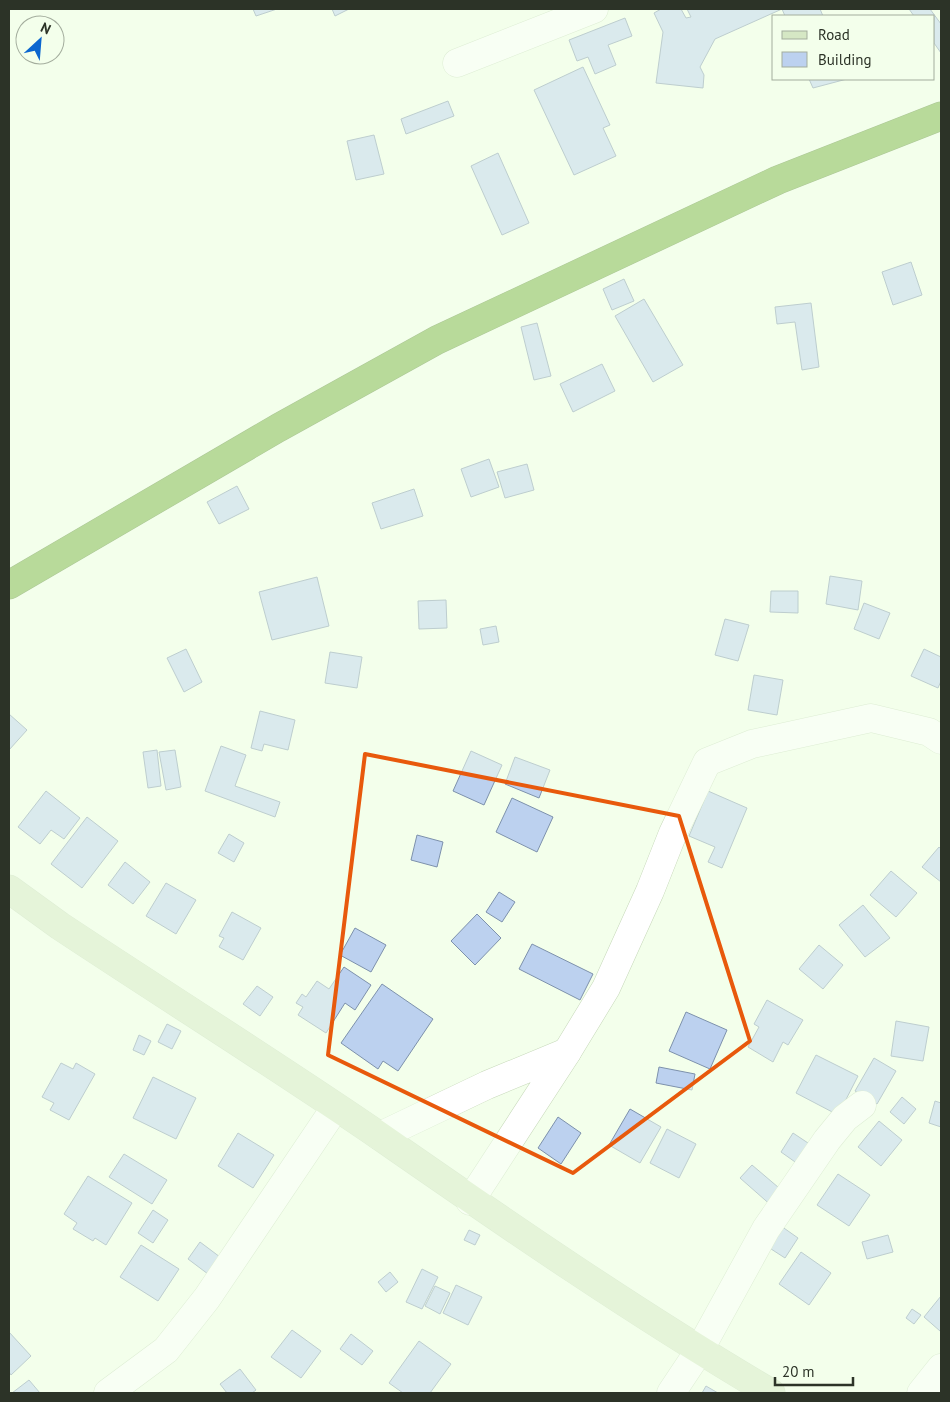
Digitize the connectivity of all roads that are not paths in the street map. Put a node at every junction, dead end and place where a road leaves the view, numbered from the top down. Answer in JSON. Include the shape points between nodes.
{"nodes":[{"id":1,"x":594,"y":9,"type":"edge"},
{"id":2,"x":457,"y":63,"type":"dead end"},
{"id":3,"x":941,"y":116,"type":"edge"},
{"id":4,"x":9,"y":585,"type":"edge"},
{"id":5,"x":941,"y":740,"type":"edge"},
{"id":6,"x":9,"y":889,"type":"edge"},
{"id":7,"x":567,"y":1052,"type":"junction"},
{"id":8,"x":862,"y":1105,"type":"dead end"},
{"id":9,"x":335,"y":1108,"type":"junction"},
{"id":10,"x":380,"y":1136,"type":"junction"},
{"id":11,"x":470,"y":1201,"type":"junction"},
{"id":12,"x":699,"y":1351,"type":"junction"},
{"id":13,"x":941,"y":1368,"type":"edge"},
{"id":14,"x":108,"y":1393,"type":"edge"},
{"id":15,"x":671,"y":1393,"type":"edge"},
{"id":16,"x":771,"y":1393,"type":"edge"},
{"id":17,"x":921,"y":1393,"type":"edge"}],
"edges":[{"from":1,"to":2,"type":"street"},
{"from":3,"to":4,"type":"highway","via":[[778,180],[437,340],[278,428]]},
{"from":5,"to":7,"type":"street","via":[[929,732],[871,718],[752,744],[707,762],[606,988]]},
{"from":6,"to":9,"type":"street"},
{"from":7,"to":10,"type":"street","via":[[486,1085]]},
{"from":7,"to":11,"type":"street"},
{"from":8,"to":12,"type":"street","via":[[845,1118],[827,1140],[766,1229]]},
{"from":9,"to":10,"type":"street"},
{"from":9,"to":14,"type":"street","via":[[208,1298],[166,1350]]},
{"from":10,"to":11,"type":"street"},
{"from":11,"to":12,"type":"street"},
{"from":12,"to":15,"type":"street"},
{"from":12,"to":16,"type":"street"},
{"from":13,"to":17,"type":"street"}]}
